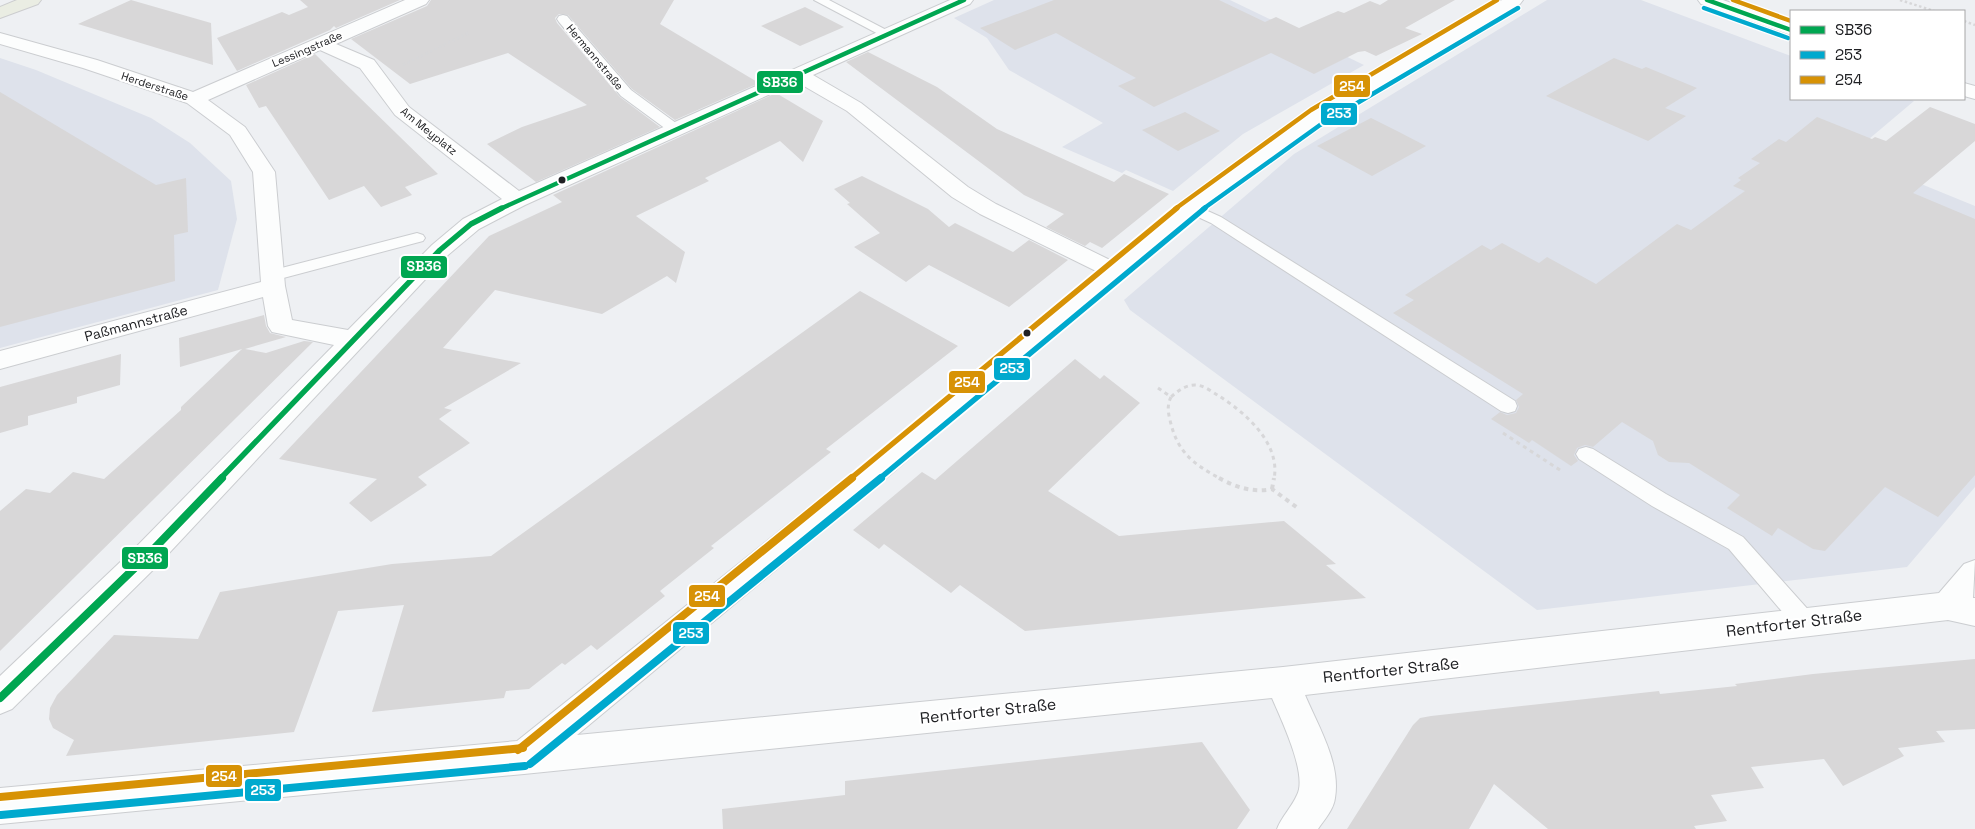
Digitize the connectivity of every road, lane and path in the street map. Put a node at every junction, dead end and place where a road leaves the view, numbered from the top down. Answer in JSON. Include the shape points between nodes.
{"nodes":[{"id":1,"x":32,"y":0,"type":"edge"},
{"id":2,"x":420,"y":0,"type":"edge"},
{"id":3,"x":820,"y":0,"type":"edge"},
{"id":4,"x":964,"y":0,"type":"edge"},
{"id":5,"x":1514,"y":0,"type":"edge"},
{"id":6,"x":1707,"y":0,"type":"edge"},
{"id":7,"x":1900,"y":0,"type":"edge"},
{"id":8,"x":1931,"y":10,"type":"edge"},
{"id":9,"x":0,"y":13,"type":"edge"},
{"id":10,"x":563,"y":20,"type":"dead end"},
{"id":11,"x":1790,"y":30,"type":"edge"},
{"id":12,"x":470,"y":32,"type":"dead end"},
{"id":13,"x":888,"y":34,"type":"junction"},
{"id":14,"x":0,"y":38,"type":"edge"},
{"id":15,"x":321,"y":44,"type":"junction"},
{"id":16,"x":798,"y":74,"type":"junction"},
{"id":17,"x":376,"y":77,"type":"junction"},
{"id":18,"x":194,"y":99,"type":"junction"},
{"id":19,"x":675,"y":130,"type":"junction"},
{"id":20,"x":518,"y":200,"type":"junction"},
{"id":21,"x":1190,"y":208,"type":"junction"},
{"id":22,"x":417,"y":238,"type":"dead end"},
{"id":23,"x":1114,"y":271,"type":"junction"},
{"id":24,"x":272,"y":281,"type":"junction"},
{"id":25,"x":353,"y":340,"type":"junction"},
{"id":26,"x":0,"y":360,"type":"edge"},
{"id":27,"x":1158,"y":388,"type":"dead end"},
{"id":28,"x":1171,"y":396,"type":"junction"},
{"id":29,"x":1508,"y":406,"type":"dead end"},
{"id":30,"x":1497,"y":429,"type":"dead end"},
{"id":31,"x":1586,"y":454,"type":"dead end"},
{"id":32,"x":1570,"y":477,"type":"dead end"},
{"id":33,"x":1272,"y":489,"type":"junction"},
{"id":34,"x":1299,"y":509,"type":"dead end"},
{"id":35,"x":1975,"y":573,"type":"edge"},
{"id":36,"x":1961,"y":609,"type":"edge"},
{"id":37,"x":1804,"y":621,"type":"junction"},
{"id":38,"x":1283,"y":682,"type":"junction"},
{"id":39,"x":0,"y":698,"type":"edge"},
{"id":40,"x":524,"y":757,"type":"junction"},
{"id":41,"x":0,"y":806,"type":"edge"},
{"id":42,"x":1296,"y":829,"type":"edge"}],
"edges":[{"from":1,"to":9,"type":"main road"},
{"from":2,"to":15,"type":"street","name":"Lessingstraße"},
{"from":3,"to":13,"type":"lane"},
{"from":4,"to":13,"type":"street"},
{"from":5,"to":21,"type":"street","via":[[1314,118]]},
{"from":6,"to":11,"type":"street"},
{"from":7,"to":8,"type":"path"},
{"from":10,"to":19,"type":"lane","name":"Hermannstraße","via":[[626,93]]},
{"from":12,"to":17,"type":"path"},
{"from":13,"to":16,"type":"street"},
{"from":14,"to":18,"type":"street","name":"Herderstraße"},
{"from":15,"to":17,"type":"street","name":"Am Meyplatz","via":[[366,64]]},
{"from":15,"to":18,"type":"street","name":"Lessingstraße"},
{"from":16,"to":19,"type":"street"},
{"from":16,"to":23,"type":"street","via":[[854,107],[960,192]]},
{"from":17,"to":20,"type":"street","name":"Am Meyplatz","via":[[402,110]]},
{"from":18,"to":24,"type":"street","name":"Herderstraße","via":[[238,131],[264,172]]},
{"from":19,"to":20,"type":"street"},
{"from":20,"to":25,"type":"street","via":[[471,224],[440,250]]},
{"from":21,"to":23,"type":"street"},
{"from":21,"to":29,"type":"lane","via":[[1216,220]]},
{"from":22,"to":24,"type":"lane"},
{"from":23,"to":40,"type":"street"},
{"from":24,"to":25,"type":"street","name":"Herderstraße","via":[[281,326]]},
{"from":24,"to":26,"type":"street","name":"Paßmannstraße"},
{"from":25,"to":39,"type":"street","via":[[146,557]]},
{"from":27,"to":28,"type":"path"},
{"from":28,"to":33,"type":"path","via":[[1168,400],[1173,433],[1180,448],[1195,463],[1211,474],[1248,490]]},
{"from":28,"to":33,"type":"path","via":[[1186,386],[1196,385],[1236,405],[1266,440],[1276,477]]},
{"from":30,"to":32,"type":"path"},
{"from":31,"to":37,"type":"lane","via":[[1736,543]]},
{"from":33,"to":34,"type":"path"},
{"from":35,"to":36,"type":"street"},
{"from":36,"to":37,"type":"street","name":"Rentforter Straße"},
{"from":37,"to":38,"type":"street","name":"Rentforter Straße"},
{"from":38,"to":40,"type":"street","name":"Rentforter Straße"},
{"from":38,"to":42,"type":"street","via":[[1316,764],[1317,799]]},
{"from":40,"to":41,"type":"street","name":"Rentforter Straße"}]}
